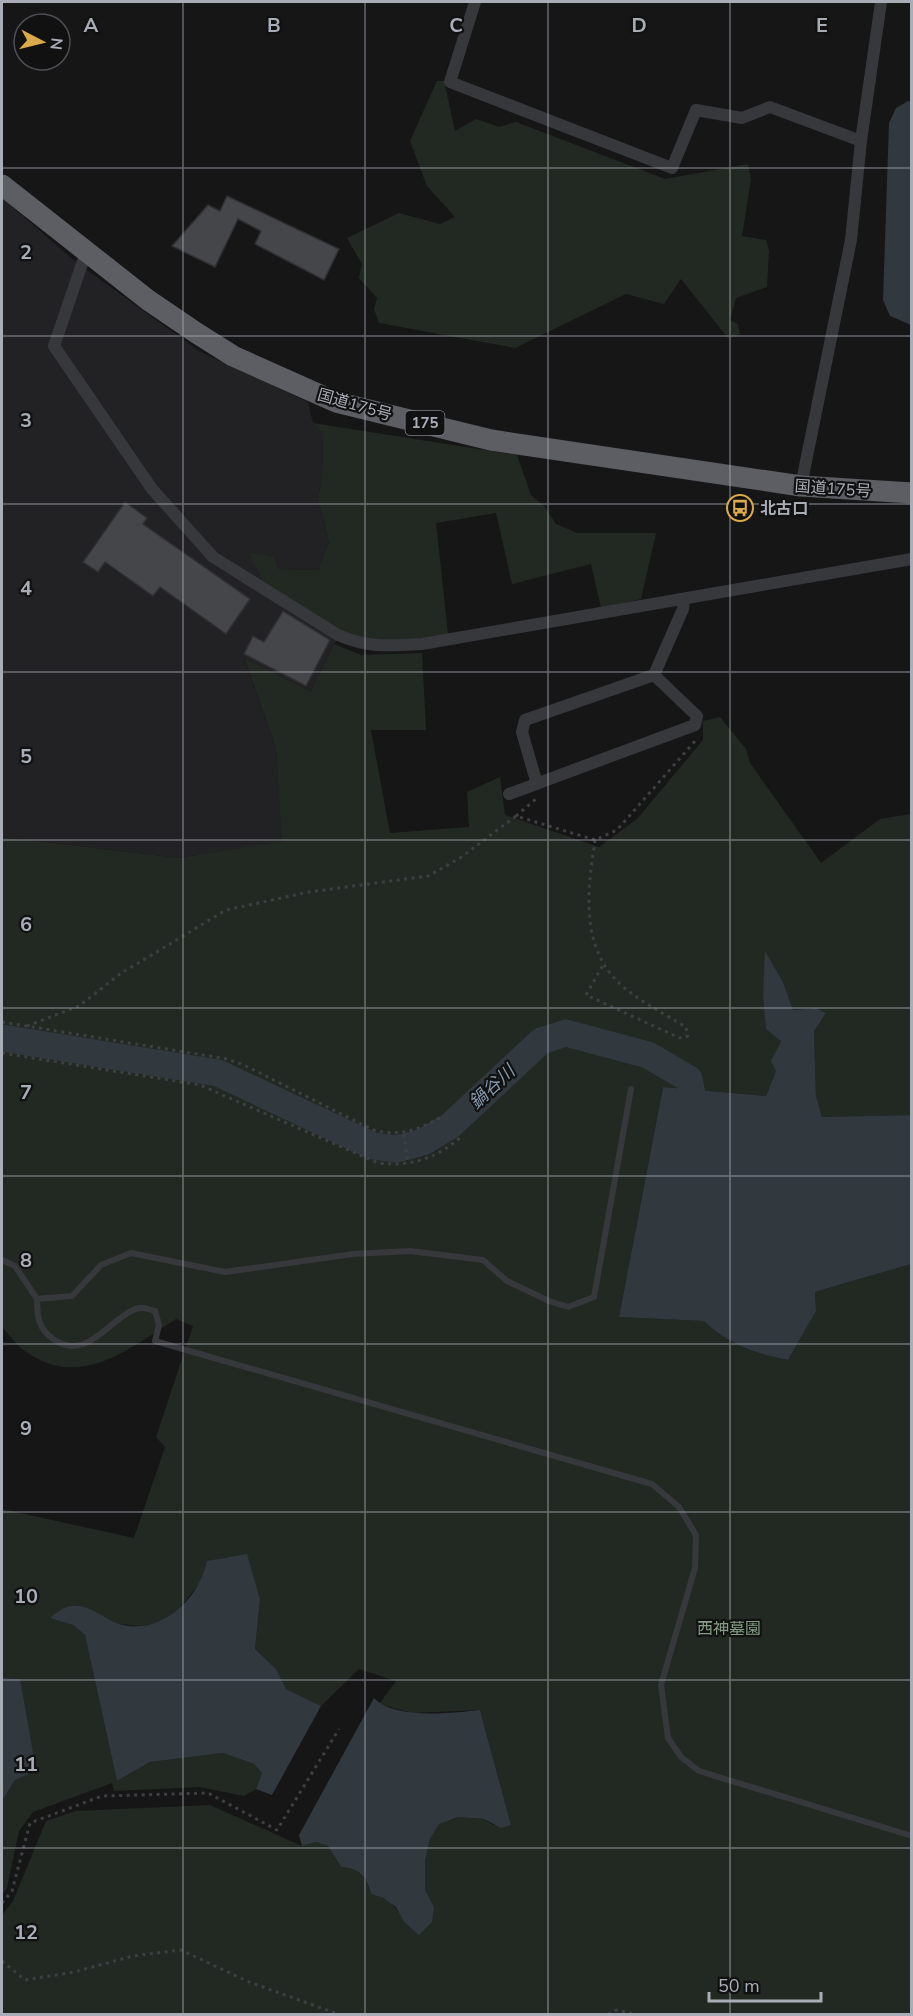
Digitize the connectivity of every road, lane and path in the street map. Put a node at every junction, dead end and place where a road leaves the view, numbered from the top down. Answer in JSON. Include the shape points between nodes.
{"nodes":[{"id":1,"x":475,"y":2,"type":"edge"},
{"id":2,"x":881,"y":2,"type":"edge"},
{"id":3,"x":861,"y":141,"type":"junction"},
{"id":4,"x":2,"y":185,"type":"edge"},
{"id":5,"x":86,"y":252,"type":"junction"},
{"id":6,"x":801,"y":486,"type":"junction"},
{"id":7,"x":912,"y":493,"type":"edge"},
{"id":8,"x":912,"y":559,"type":"edge"},
{"id":9,"x":684,"y":599,"type":"junction"},
{"id":10,"x":654,"y":675,"type":"junction"},
{"id":11,"x":695,"y":725,"type":"junction"},
{"id":12,"x":537,"y":784,"type":"junction"},
{"id":13,"x":509,"y":794,"type":"dead end"},
{"id":14,"x":595,"y":840,"type":"junction"},
{"id":15,"x":603,"y":965,"type":"junction"},
{"id":16,"x":2,"y":1022,"type":"edge"},
{"id":17,"x":27,"y":1026,"type":"junction"},
{"id":18,"x":2,"y":1053,"type":"edge"},
{"id":19,"x":631,"y":1089,"type":"dead end"},
{"id":20,"x":443,"y":1116,"type":"dead end"},
{"id":21,"x":404,"y":1134,"type":"junction"},
{"id":22,"x":463,"y":1135,"type":"dead end"},
{"id":23,"x":408,"y":1163,"type":"junction"},
{"id":24,"x":2,"y":1260,"type":"edge"},
{"id":25,"x":37,"y":1299,"type":"junction"},
{"id":26,"x":339,"y":1729,"type":"dead end"},
{"id":27,"x":912,"y":1836,"type":"edge"},
{"id":28,"x":2,"y":1904,"type":"edge"},
{"id":29,"x":2,"y":1961,"type":"edge"},
{"id":30,"x":338,"y":2014,"type":"edge"},
{"id":31,"x":608,"y":2014,"type":"edge"},
{"id":32,"x":633,"y":2014,"type":"edge"}],
"edges":[{"from":1,"to":3,"type":"street","via":[[450,82],[672,168],[696,110],[742,118],[770,106]]},
{"from":2,"to":3,"type":"street"},
{"from":3,"to":6,"type":"street","via":[[850,240]]},
{"from":4,"to":5,"type":"highway","name":"国道175号","number":"175"},
{"from":5,"to":6,"type":"highway","name":"国道175号","number":"175","via":[[148,300],[232,356],[336,402],[491,440]]},
{"from":5,"to":9,"type":"street","via":[[54,346],[152,489],[213,557],[338,635],[358,644],[422,644]]},
{"from":6,"to":7,"type":"highway","name":"国道175号","number":"175"},
{"from":8,"to":9,"type":"street"},
{"from":9,"to":10,"type":"street"},
{"from":10,"to":11,"type":"street","via":[[698,716]]},
{"from":10,"to":12,"type":"street","via":[[525,720],[522,732]]},
{"from":11,"to":12,"type":"street"},
{"from":11,"to":14,"type":"path","via":[[698,738],[617,830]]},
{"from":12,"to":13,"type":"street"},
{"from":14,"to":15,"type":"path","via":[[587,892],[588,925]]},
{"from":14,"to":17,"type":"path","via":[[516,816],[460,858],[428,876],[309,892],[226,910],[120,974],[79,1006]]},
{"from":15,"to":15,"type":"path","via":[[626,989],[686,1027],[688,1036],[680,1038],[586,995]]},
{"from":16,"to":17,"type":"path"},
{"from":17,"to":21,"type":"path","via":[[227,1059],[373,1130]]},
{"from":18,"to":23,"type":"path","via":[[200,1085],[378,1163]]},
{"from":19,"to":25,"type":"lane","via":[[594,1297],[568,1307],[507,1281],[483,1260],[410,1251],[353,1254],[225,1272],[131,1253],[101,1265],[72,1296]]},
{"from":20,"to":21,"type":"path"},
{"from":21,"to":23,"type":"path"},
{"from":22,"to":23,"type":"path","via":[[430,1158]]},
{"from":24,"to":25,"type":"lane","via":[[15,1266]]},
{"from":25,"to":27,"type":"lane","via":[[37,1318],[45,1333],[60,1343],[76,1347],[93,1341],[133,1310],[143,1307],[155,1311],[159,1325],[155,1341],[652,1484],[679,1507],[696,1535],[695,1568],[661,1685],[668,1738],[681,1757],[699,1771]]},
{"from":26,"to":28,"type":"path","via":[[277,1830],[208,1793],[102,1796],[30,1823],[12,1891]]},
{"from":29,"to":30,"type":"path","via":[[26,1980],[133,1956],[181,1950],[249,1982]]},
{"from":31,"to":32,"type":"path","via":[[617,2010]]}]}
